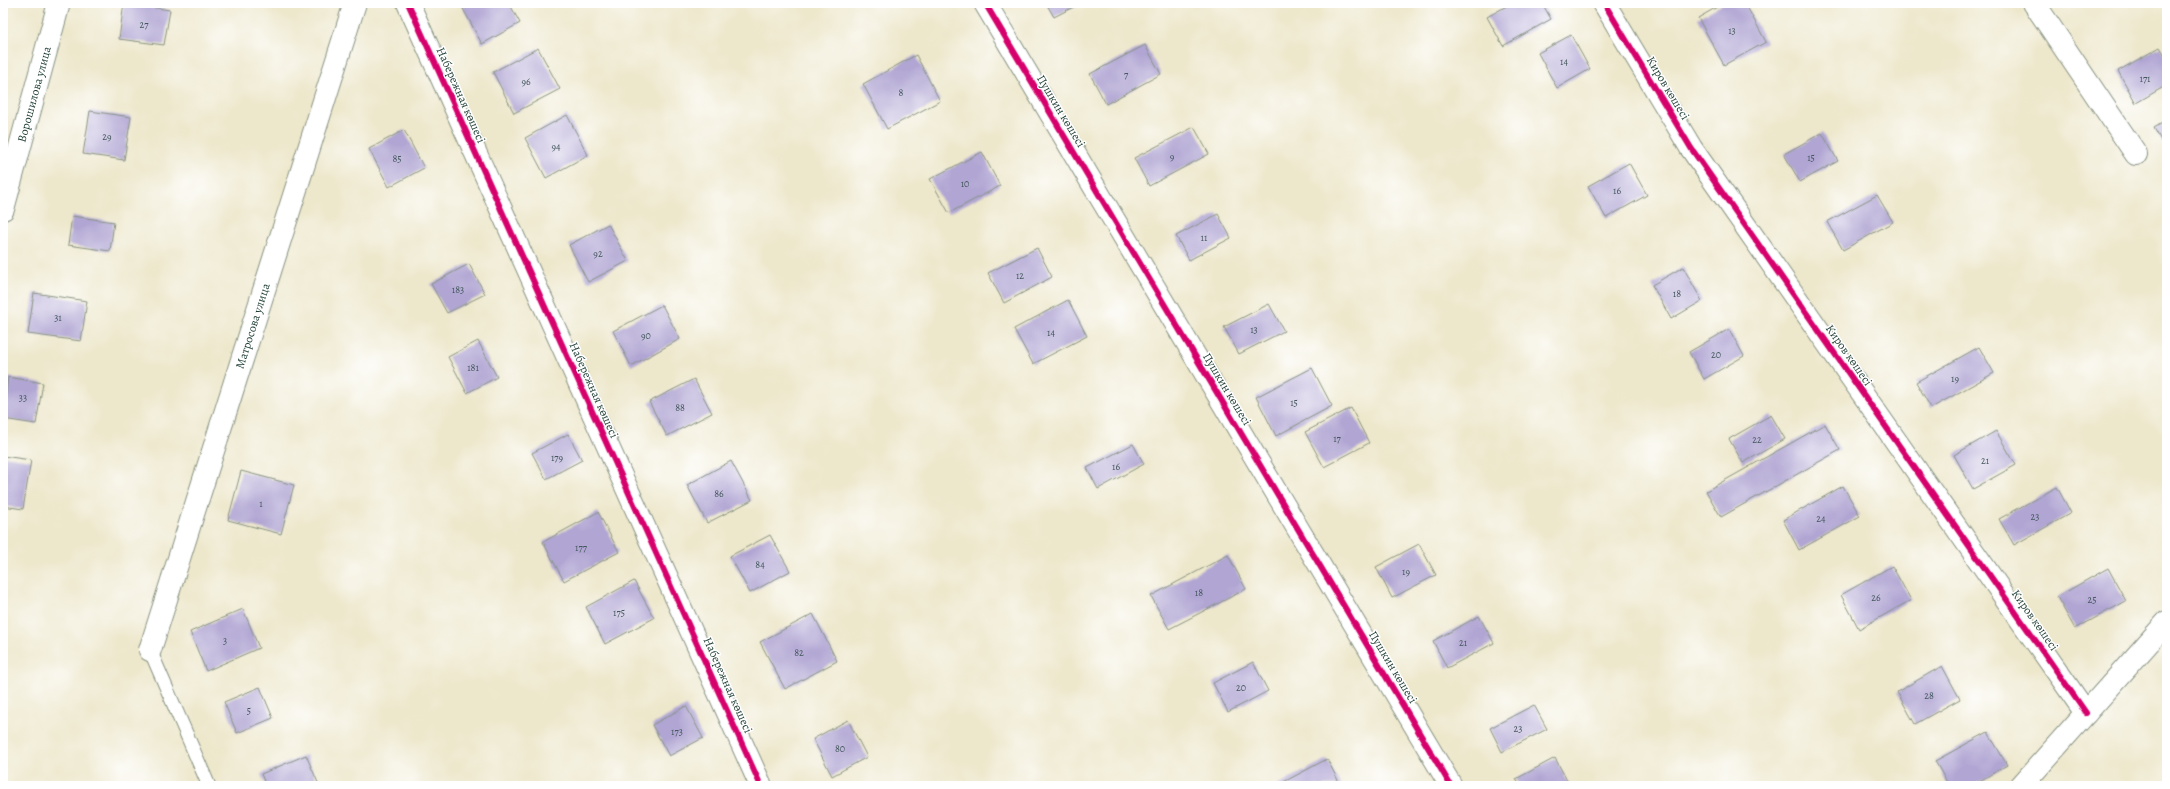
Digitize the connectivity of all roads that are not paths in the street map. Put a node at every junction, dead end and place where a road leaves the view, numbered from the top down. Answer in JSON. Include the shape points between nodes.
{"nodes":[{"id":1,"x":59,"y":3,"type":"edge"},
{"id":2,"x":355,"y":3,"type":"edge"},
{"id":3,"x":408,"y":3,"type":"edge"},
{"id":4,"x":985,"y":3,"type":"edge"},
{"id":5,"x":1604,"y":3,"type":"edge"},
{"id":6,"x":2034,"y":3,"type":"edge"},
{"id":7,"x":2136,"y":154,"type":"dead end"},
{"id":8,"x":3,"y":209,"type":"edge"},
{"id":9,"x":2167,"y":622,"type":"edge"},
{"id":10,"x":150,"y":650,"type":"joint"},
{"id":11,"x":2086,"y":713,"type":"junction"},
{"id":12,"x":209,"y":786,"type":"edge"},
{"id":13,"x":761,"y":786,"type":"edge"},
{"id":14,"x":1451,"y":786,"type":"edge"},
{"id":15,"x":2022,"y":786,"type":"edge"}],
"edges":[{"from":1,"to":8,"type":"street","name":"Ворошилова улица"},
{"from":2,"to":10,"type":"street","name":"Матросова улица"},
{"from":3,"to":13,"type":"street","name":"Набережная көшесі"},
{"from":4,"to":14,"type":"street","name":"Пушкин көшесі"},
{"from":5,"to":11,"type":"street","name":"Киров көшесі","via":[[1691,148]]},
{"from":6,"to":7,"type":"street"},
{"from":9,"to":11,"type":"street"},
{"from":10,"to":12,"type":"lane"},
{"from":11,"to":15,"type":"street"}]}
